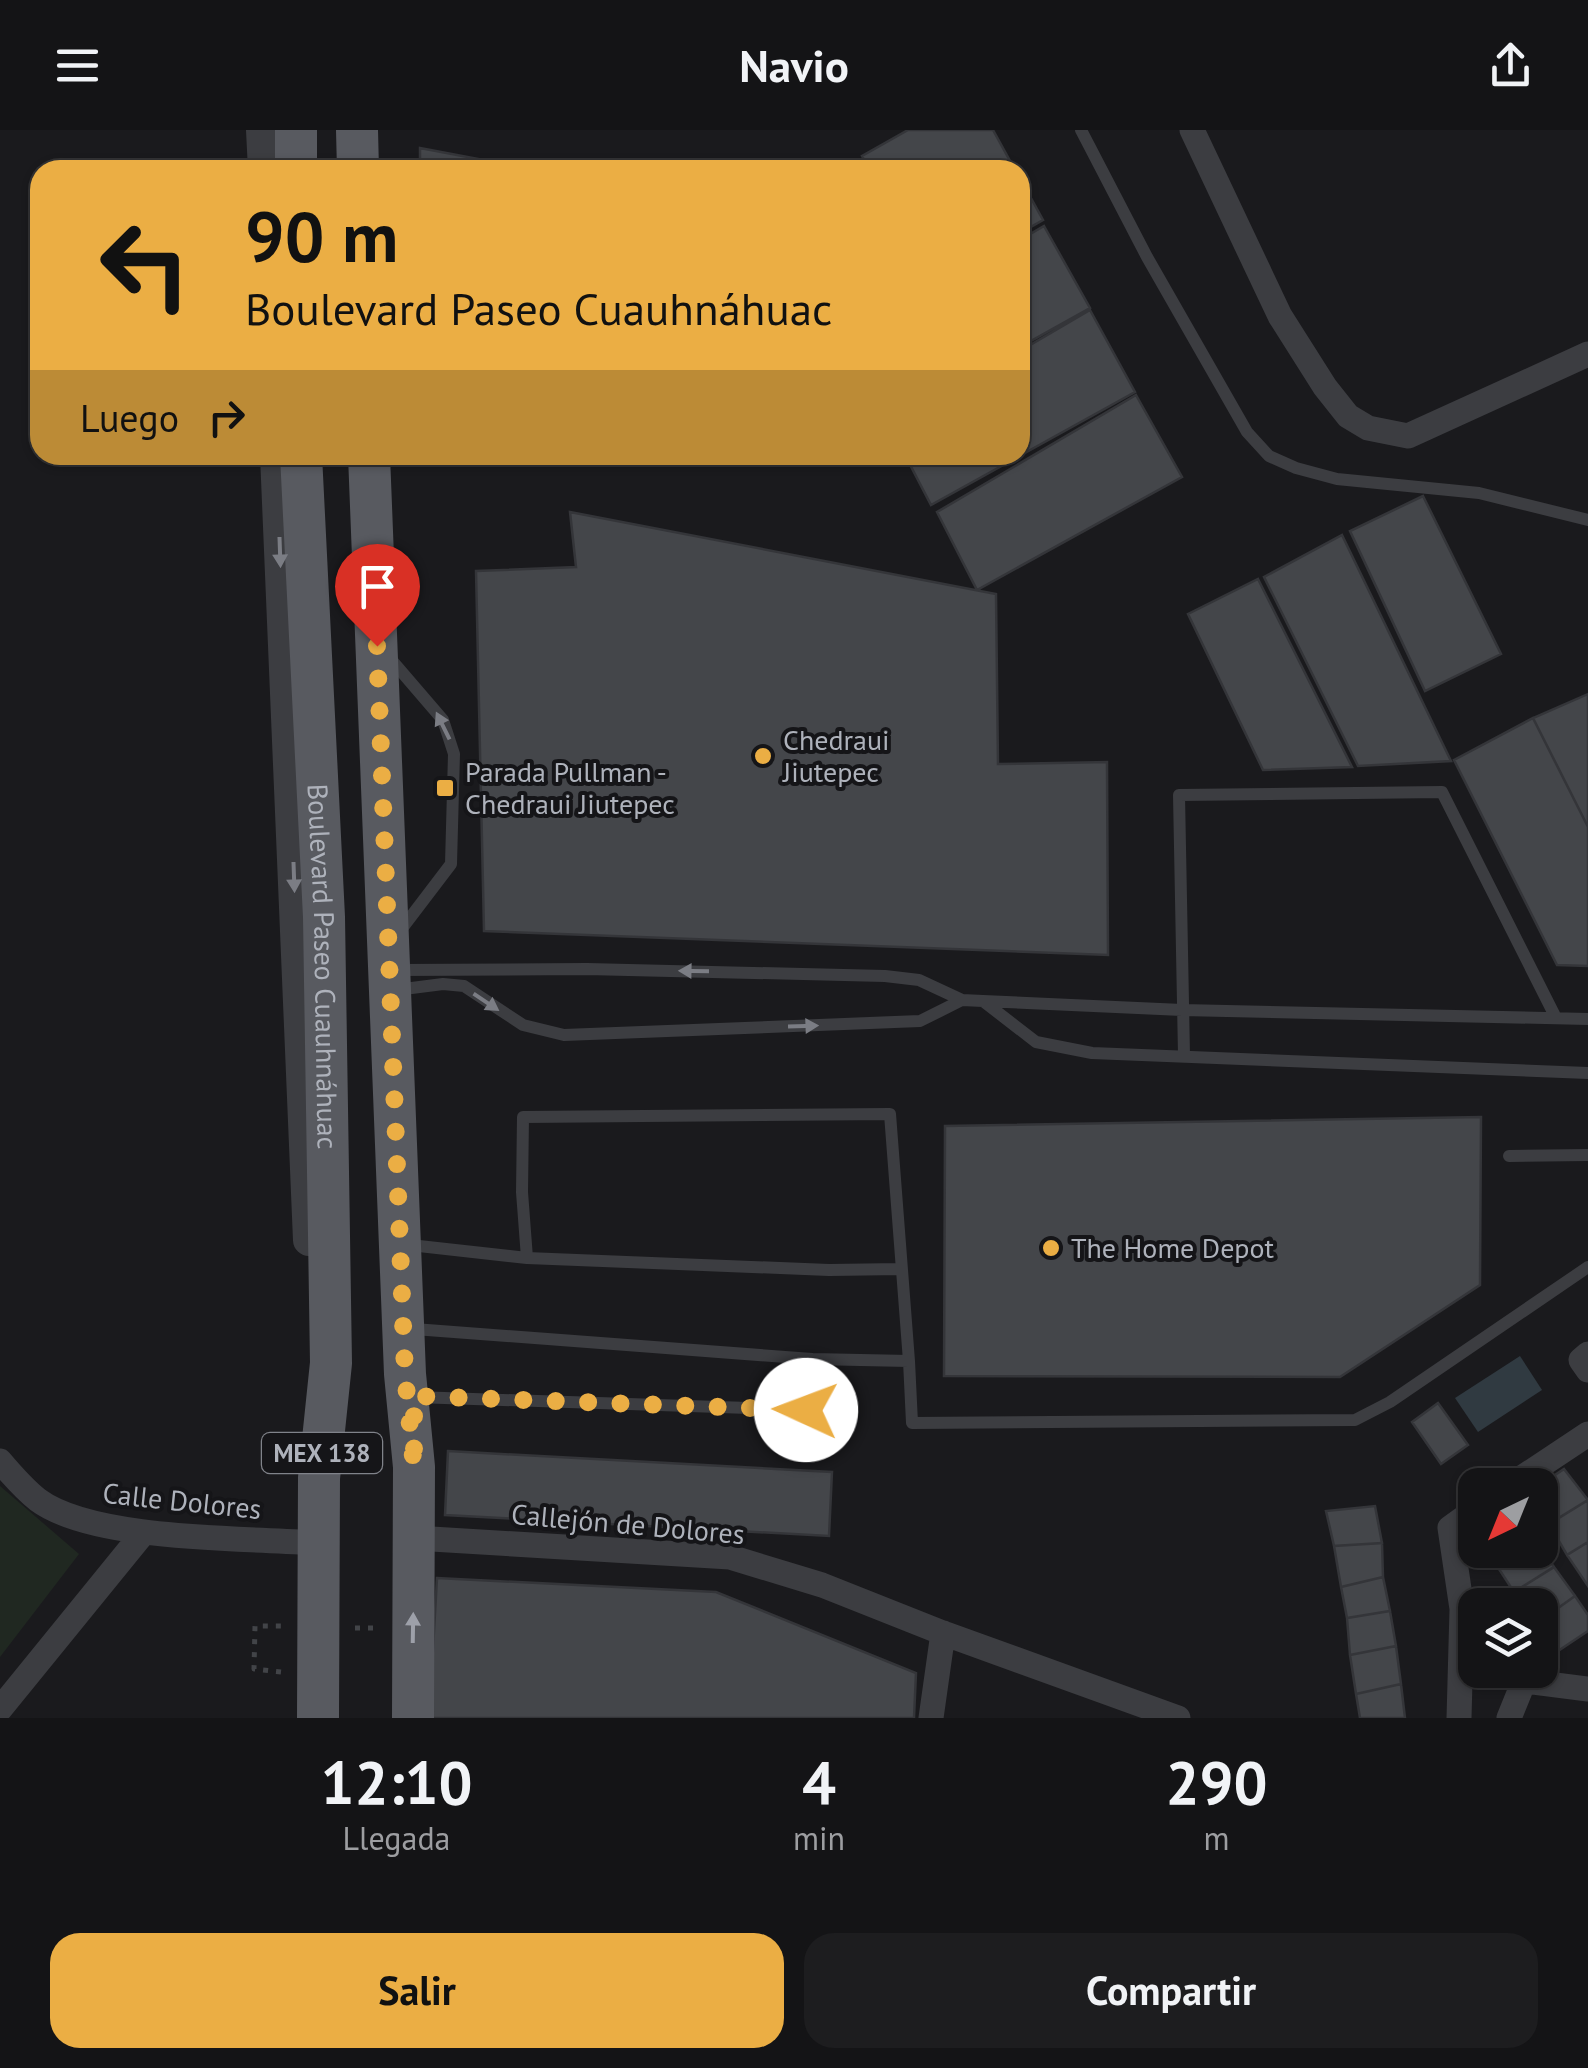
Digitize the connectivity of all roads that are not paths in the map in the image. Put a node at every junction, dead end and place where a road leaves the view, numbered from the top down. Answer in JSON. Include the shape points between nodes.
{"nodes":[{"id":1,"x":262,"y":130,"type":"edge"},
{"id":2,"x":296,"y":130,"type":"edge"},
{"id":3,"x":357,"y":130,"type":"edge"},
{"id":4,"x":377,"y":130,"type":"edge"},
{"id":5,"x":1081,"y":130,"type":"edge"},
{"id":6,"x":1192,"y":130,"type":"edge"},
{"id":7,"x":264,"y":160,"type":"edge"},
{"id":8,"x":296,"y":160,"type":"edge"},
{"id":9,"x":358,"y":160,"type":"edge"},
{"id":10,"x":378,"y":160,"type":"edge"},
{"id":11,"x":1588,"y":354,"type":"edge"},
{"id":12,"x":276,"y":465,"type":"edge"},
{"id":13,"x":302,"y":465,"type":"edge"},
{"id":14,"x":370,"y":465,"type":"edge"},
{"id":15,"x":381,"y":465,"type":"edge"},
{"id":16,"x":1588,"y":520,"type":"edge"},
{"id":17,"x":383,"y":650,"type":"junction"},
{"id":18,"x":393,"y":967,"type":"junction"},
{"id":19,"x":962,"y":1000,"type":"junction"},
{"id":20,"x":983,"y":1001,"type":"junction"},
{"id":21,"x":1182,"y":1010,"type":"junction"},
{"id":22,"x":1556,"y":1018,"type":"junction"},
{"id":23,"x":1588,"y":1019,"type":"edge"},
{"id":24,"x":1184,"y":1055,"type":"junction"},
{"id":25,"x":1588,"y":1073,"type":"edge"},
{"id":26,"x":1509,"y":1156,"type":"dead end"},
{"id":27,"x":1588,"y":1156,"type":"edge"},
{"id":28,"x":410,"y":1245,"type":"junction"},
{"id":29,"x":527,"y":1258,"type":"junction"},
{"id":30,"x":1588,"y":1267,"type":"edge"},
{"id":31,"x":901,"y":1269,"type":"junction"},
{"id":32,"x":414,"y":1329,"type":"junction"},
{"id":33,"x":1588,"y":1354,"type":"edge"},
{"id":34,"x":812,"y":1359,"type":"junction"},
{"id":35,"x":909,"y":1361,"type":"junction"},
{"id":36,"x":1588,"y":1370,"type":"edge"},
{"id":37,"x":410,"y":1386,"type":"junction"},
{"id":38,"x":1588,"y":1434,"type":"edge"},
{"id":39,"x":0,"y":1461,"type":"edge"},
{"id":40,"x":1537,"y":1468,"type":"edge"},
{"id":41,"x":319,"y":1478,"type":"junction"},
{"id":42,"x":1458,"y":1522,"type":"edge"},
{"id":43,"x":144,"y":1532,"type":"junction"},
{"id":44,"x":415,"y":1538,"type":"junction"},
{"id":45,"x":319,"y":1543,"type":"junction"},
{"id":46,"x":1458,"y":1565,"type":"edge"},
{"id":47,"x":943,"y":1633,"type":"junction"},
{"id":48,"x":1558,"y":1683,"type":"edge"},
{"id":49,"x":1462,"y":1688,"type":"edge"},
{"id":50,"x":1516,"y":1688,"type":"edge"},
{"id":51,"x":1588,"y":1689,"type":"edge"},
{"id":52,"x":0,"y":1708,"type":"edge"},
{"id":53,"x":318,"y":1718,"type":"edge"},
{"id":54,"x":413,"y":1718,"type":"edge"},
{"id":55,"x":931,"y":1718,"type":"edge"},
{"id":56,"x":1178,"y":1718,"type":"edge"},
{"id":57,"x":1459,"y":1718,"type":"edge"},
{"id":58,"x":1509,"y":1718,"type":"edge"}],
"edges":[{"from":1,"to":7,"type":"street"},
{"from":2,"to":8,"type":"main road"},
{"from":3,"to":9,"type":"main road"},
{"from":4,"to":10,"type":"street"},
{"from":5,"to":16,"type":"lane","via":[[1247,432],[1270,456],[1337,479],[1478,492]]},
{"from":6,"to":11,"type":"street","via":[[1280,316],[1325,387],[1348,416],[1368,428],[1408,436]]},
{"from":12,"to":41,"type":"street","name":"Boulevard Paseo Cuauhnáhuac","number":"MEX 138","one_way":true},
{"from":13,"to":41,"type":"main road","name":"Boulevard Paseo Cuauhnáhuac","number":"MEX 138","via":[[324,918],[331,1363]]},
{"from":14,"to":37,"type":"main road","number":"MEX 138"},
{"from":15,"to":17,"type":"street","number":"MEX 138"},
{"from":17,"to":18,"type":"street","number":"MEX 138"},
{"from":18,"to":17,"type":"lane","one_way":true,"via":[[451,864],[454,754],[444,720]]},
{"from":19,"to":18,"type":"lane","one_way":true,"via":[[920,980],[886,976]]},
{"from":18,"to":19,"type":"lane","one_way":true,"via":[[464,986],[523,1025],[564,1035],[920,1021]]},
{"from":18,"to":28,"type":"street","number":"MEX 138"},
{"from":19,"to":20,"type":"lane"},
{"from":20,"to":21,"type":"lane"},
{"from":20,"to":24,"type":"lane","via":[[1036,1042],[1092,1053]]},
{"from":21,"to":22,"type":"lane"},
{"from":21,"to":22,"type":"lane","via":[[1179,794],[1442,792]]},
{"from":21,"to":24,"type":"lane"},
{"from":22,"to":23,"type":"lane"},
{"from":24,"to":25,"type":"lane"},
{"from":26,"to":27,"type":"lane"},
{"from":28,"to":29,"type":"lane"},
{"from":28,"to":32,"type":"street","number":"MEX 138"},
{"from":29,"to":31,"type":"lane"},
{"from":29,"to":31,"type":"lane","via":[[524,1118],[890,1114]]},
{"from":30,"to":35,"type":"lane","via":[[1355,1420],[912,1423]]},
{"from":31,"to":35,"type":"lane"},
{"from":32,"to":34,"type":"lane"},
{"from":32,"to":37,"type":"street","number":"MEX 138"},
{"from":33,"to":36,"type":"street","via":[[1581,1360]]},
{"from":34,"to":35,"type":"lane"},
{"from":34,"to":37,"type":"lane","via":[[806,1410]]},
{"from":37,"to":44,"type":"main road","number":"MEX 138"},
{"from":38,"to":40,"type":"street"},
{"from":39,"to":43,"type":"street","name":"Calle Dolores","via":[[39,1501],[78,1520]]},
{"from":41,"to":45,"type":"main road","name":"Boulevard Paseo Cuauhnáhuac","number":"MEX 138"},
{"from":42,"to":46,"type":"street","via":[[1450,1528]]},
{"from":43,"to":45,"type":"street","name":"Calle Dolores"},
{"from":43,"to":52,"type":"street"},
{"from":44,"to":47,"type":"street","name":"Callejón de Dolores","via":[[730,1558],[822,1584]]},
{"from":54,"to":44,"type":"main road","number":"MEX 138","one_way":true},
{"from":45,"to":53,"type":"main road","name":"Boulevard Paseo Cuauhnáhuac","number":"MEX 138"},
{"from":47,"to":55,"type":"street"},
{"from":47,"to":56,"type":"street","name":"Callejón de Dolores"},
{"from":48,"to":51,"type":"street"},
{"from":49,"to":57,"type":"street"},
{"from":50,"to":58,"type":"street"}]}
